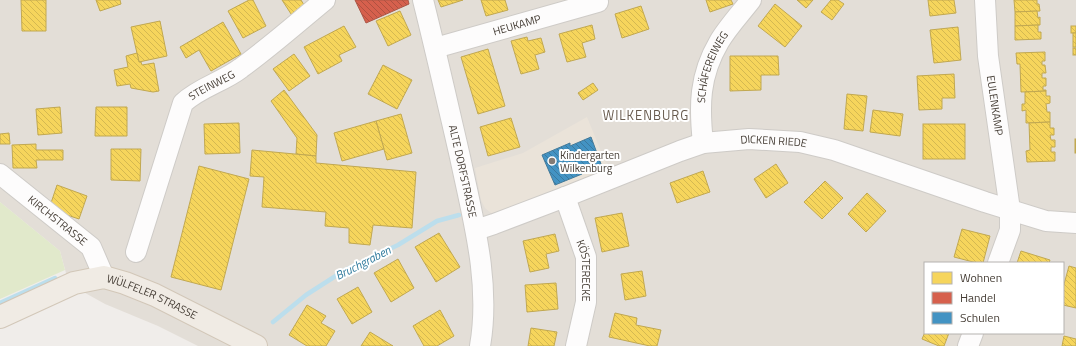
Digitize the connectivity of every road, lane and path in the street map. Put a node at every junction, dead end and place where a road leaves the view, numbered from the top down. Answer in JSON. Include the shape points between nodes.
{"nodes":[{"id":1,"x":325,"y":0,"type":"edge"},
{"id":2,"x":424,"y":0,"type":"edge"},
{"id":3,"x":751,"y":0,"type":"edge"},
{"id":4,"x":985,"y":0,"type":"edge"},
{"id":5,"x":598,"y":2,"type":"dead end"},
{"id":6,"x":435,"y":48,"type":"junction"},
{"id":7,"x":703,"y":143,"type":"junction"},
{"id":8,"x":0,"y":174,"type":"edge"},
{"id":9,"x":565,"y":197,"type":"junction"},
{"id":10,"x":1010,"y":210,"type":"junction"},
{"id":11,"x":1076,"y":223,"type":"edge"},
{"id":12,"x":476,"y":230,"type":"junction"},
{"id":13,"x":136,"y":252,"type":"dead end"},
{"id":14,"x":998,"y":262,"type":"edge"},
{"id":15,"x":104,"y":277,"type":"junction"},
{"id":16,"x":0,"y":317,"type":"edge"},
{"id":17,"x":973,"y":334,"type":"edge"},
{"id":18,"x":256,"y":346,"type":"edge"},
{"id":19,"x":480,"y":346,"type":"edge"},
{"id":20,"x":576,"y":346,"type":"edge"},
{"id":21,"x":968,"y":346,"type":"edge"}],
"edges":[{"from":1,"to":13,"type":"street","name":"STEINWEG","via":[[240,69],[191,96],[184,104]]},
{"from":2,"to":6,"type":"street","name":"ALTE DORFSTRASSE"},
{"from":3,"to":7,"type":"street","name":"SCHÄFEREIWEG","via":[[719,42],[706,69],[701,98]]},
{"from":4,"to":10,"type":"street","name":"EULENKAMP","via":[[988,56]]},
{"from":5,"to":6,"type":"street","name":"HEUKAMP"},
{"from":6,"to":12,"type":"street","name":"ALTE DORFSTRASSE"},
{"from":7,"to":9,"type":"street","name":"DICKEN RIEDE"},
{"from":7,"to":10,"type":"street","name":"DICKEN RIEDE","via":[[749,139],[800,142],[834,150]]},
{"from":8,"to":15,"type":"street","name":"KIRCHSTRASSE","via":[[91,247]]},
{"from":9,"to":12,"type":"street","name":"DICKEN RIEDE"},
{"from":9,"to":20,"type":"street","name":"KÖSTERECKE","via":[[586,257],[586,302]]},
{"from":10,"to":11,"type":"street","name":"DICKEN RIEDE","via":[[1046,221]]},
{"from":10,"to":14,"type":"street","name":"EULENKAMP","via":[[1010,230]]},
{"from":12,"to":19,"type":"street","name":"ALTE DORFSTRASSE","via":[[483,286]]},
{"from":15,"to":16,"type":"main road","name":"WÜLFELER STRASSE","via":[[74,283]]},
{"from":15,"to":18,"type":"main road","name":"WÜLFELER STRASSE","via":[[155,295]]},
{"from":17,"to":21,"type":"street"}]}
